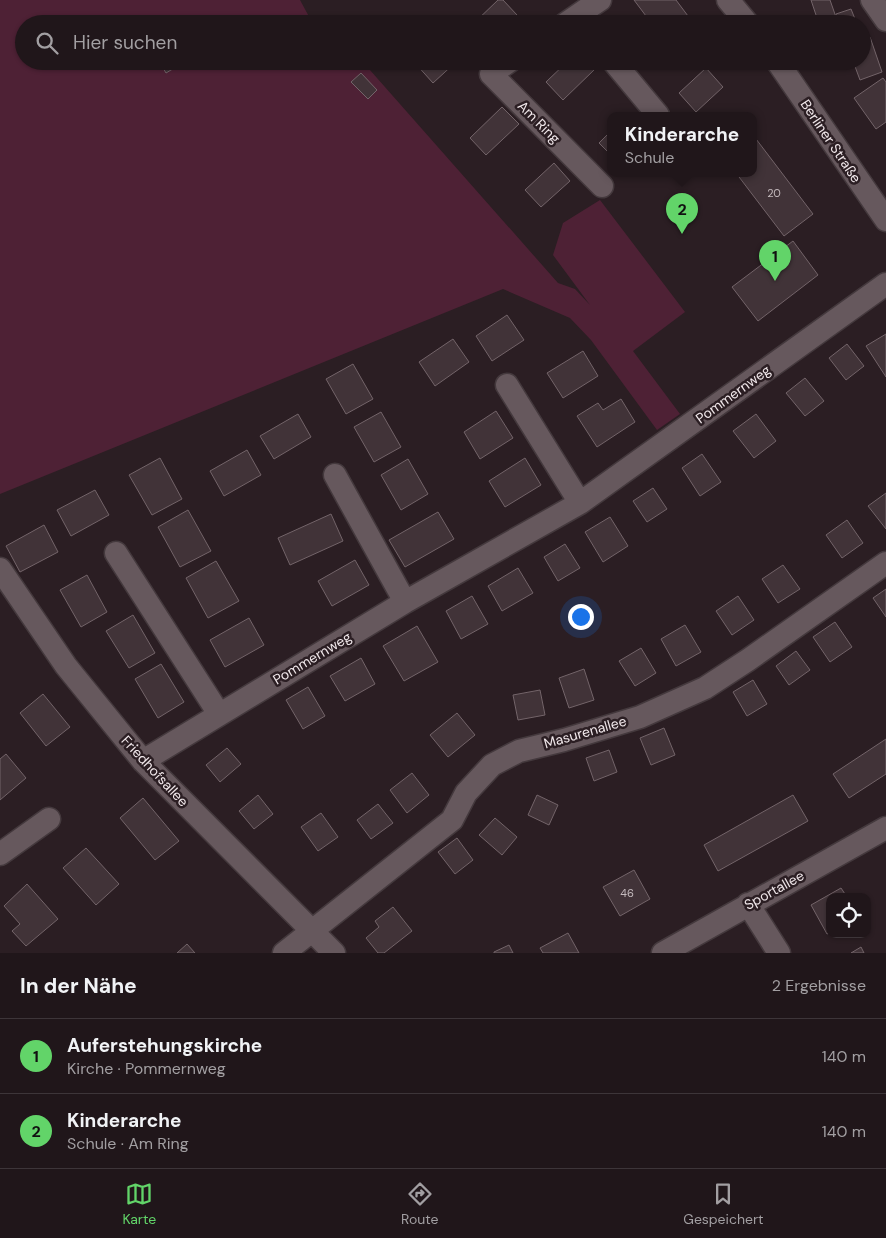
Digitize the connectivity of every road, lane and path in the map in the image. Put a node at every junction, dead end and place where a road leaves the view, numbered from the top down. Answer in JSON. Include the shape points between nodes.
{"nodes":[{"id":1,"x":600,"y":0,"type":"edge"},
{"id":2,"x":728,"y":0,"type":"edge"},
{"id":3,"x":872,"y":0,"type":"edge"},
{"id":4,"x":581,"y":15,"type":"edge"},
{"id":5,"x":740,"y":15,"type":"edge"},
{"id":6,"x":886,"y":20,"type":"edge"},
{"id":7,"x":497,"y":70,"type":"edge"},
{"id":8,"x":620,"y":70,"type":"edge"},
{"id":9,"x":783,"y":70,"type":"edge"},
{"id":10,"x":656,"y":112,"type":"edge"},
{"id":11,"x":602,"y":186,"type":"dead end"},
{"id":12,"x":886,"y":220,"type":"edge"},
{"id":13,"x":886,"y":284,"type":"edge"},
{"id":14,"x":507,"y":385,"type":"dead end"},
{"id":15,"x":335,"y":475,"type":"dead end"},
{"id":16,"x":580,"y":503,"type":"junction"},
{"id":17,"x":116,"y":553,"type":"dead end"},
{"id":18,"x":886,"y":564,"type":"edge"},
{"id":19,"x":0,"y":568,"type":"edge"},
{"id":20,"x":405,"y":602,"type":"junction"},
{"id":21,"x":219,"y":714,"type":"junction"},
{"id":22,"x":143,"y":761,"type":"junction"},
{"id":23,"x":49,"y":819,"type":"dead end"},
{"id":24,"x":886,"y":828,"type":"edge"},
{"id":25,"x":0,"y":854,"type":"edge"},
{"id":26,"x":748,"y":904,"type":"junction"},
{"id":27,"x":311,"y":932,"type":"junction"},
{"id":28,"x":284,"y":953,"type":"edge"},
{"id":29,"x":334,"y":953,"type":"edge"},
{"id":30,"x":663,"y":953,"type":"edge"},
{"id":31,"x":779,"y":953,"type":"edge"}],
"edges":[{"from":1,"to":4,"type":"street"},
{"from":2,"to":5,"type":"street"},
{"from":3,"to":6,"type":"street"},
{"from":7,"to":11,"type":"street","name":"Am Ring","via":[[491,74]]},
{"from":8,"to":10,"type":"street"},
{"from":9,"to":12,"type":"street","name":"Berliner Straße"},
{"from":13,"to":16,"type":"street","name":"Pommernweg"},
{"from":14,"to":16,"type":"street"},
{"from":15,"to":20,"type":"street"},
{"from":16,"to":20,"type":"street","name":"Pommernweg"},
{"from":17,"to":21,"type":"street"},
{"from":18,"to":27,"type":"street","name":"Masurenallee","via":[[705,688],[640,717],[519,751],[492,765],[466,793],[452,820]]},
{"from":19,"to":22,"type":"street","name":"Friedhofsallee","via":[[66,666]]},
{"from":20,"to":21,"type":"street","name":"Pommernweg"},
{"from":21,"to":22,"type":"street","name":"Pommernweg"},
{"from":22,"to":27,"type":"street","name":"Friedhofsallee"},
{"from":23,"to":25,"type":"street"},
{"from":24,"to":26,"type":"street","name":"Sportallee"},
{"from":26,"to":30,"type":"street","name":"Sportallee"},
{"from":26,"to":31,"type":"street"},
{"from":27,"to":28,"type":"street","name":"Masurenallee"},
{"from":27,"to":29,"type":"street","name":"Friedhofsallee"}]}
